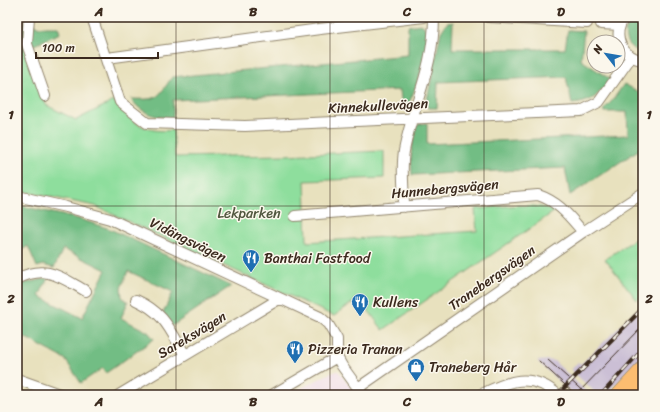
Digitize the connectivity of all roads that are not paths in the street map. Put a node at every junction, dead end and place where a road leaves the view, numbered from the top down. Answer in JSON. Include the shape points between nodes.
{"nodes":[{"id":1,"x":29,"y":17,"type":"edge"},
{"id":2,"x":92,"y":17,"type":"edge"},
{"id":3,"x":424,"y":17,"type":"edge"},
{"id":4,"x":434,"y":17,"type":"edge"},
{"id":5,"x":488,"y":17,"type":"edge"},
{"id":6,"x":623,"y":21,"type":"edge"},
{"id":7,"x":587,"y":23,"type":"dead end"},
{"id":8,"x":600,"y":24,"type":"dead end"},
{"id":9,"x":631,"y":57,"type":"junction"},
{"id":10,"x":107,"y":58,"type":"junction"},
{"id":11,"x":643,"y":60,"type":"edge"},
{"id":12,"x":45,"y":96,"type":"dead end"},
{"id":13,"x":413,"y":118,"type":"junction"},
{"id":14,"x":643,"y":193,"type":"edge"},
{"id":15,"x":17,"y":196,"type":"edge"},
{"id":16,"x":404,"y":207,"type":"junction"},
{"id":17,"x":294,"y":216,"type":"dead end"},
{"id":18,"x":583,"y":232,"type":"junction"},
{"id":19,"x":17,"y":279,"type":"edge"},
{"id":20,"x":86,"y":291,"type":"dead end"},
{"id":21,"x":279,"y":299,"type":"junction"},
{"id":22,"x":136,"y":300,"type":"dead end"},
{"id":23,"x":185,"y":355,"type":"junction"},
{"id":24,"x":337,"y":357,"type":"junction"},
{"id":25,"x":643,"y":369,"type":"edge"},
{"id":26,"x":17,"y":379,"type":"edge"},
{"id":27,"x":643,"y":385,"type":"edge"},
{"id":28,"x":360,"y":391,"type":"edge"},
{"id":29,"x":62,"y":395,"type":"edge"},
{"id":30,"x":119,"y":395,"type":"edge"},
{"id":31,"x":272,"y":395,"type":"edge"},
{"id":32,"x":480,"y":395,"type":"edge"},
{"id":33,"x":558,"y":395,"type":"edge"},
{"id":34,"x":619,"y":395,"type":"edge"},
{"id":35,"x":634,"y":395,"type":"edge"}],
"edges":[{"from":1,"to":12,"type":"street","via":[[27,44]]},
{"from":2,"to":10,"type":"street","name":"Kinnekullevägen"},
{"from":3,"to":10,"type":"street"},
{"from":4,"to":13,"type":"street","via":[[434,40]]},
{"from":5,"to":7,"type":"street"},
{"from":6,"to":8,"type":"street"},
{"from":6,"to":9,"type":"street","via":[[619,40]]},
{"from":9,"to":11,"type":"street"},
{"from":9,"to":13,"type":"street","name":"Kinnekullevägen","via":[[599,102],[581,111]]},
{"from":10,"to":13,"type":"street","name":"Kinnekullevägen","via":[[120,102],[147,123],[245,126]]},
{"from":13,"to":16,"type":"street","via":[[404,153]]},
{"from":14,"to":18,"type":"street","name":"Tranebergsvägen"},
{"from":15,"to":21,"type":"street","name":"Vidängsvägen","via":[[110,219]]},
{"from":16,"to":17,"type":"street","name":"Hunnebergsvägen"},
{"from":16,"to":18,"type":"street","name":"Hunnebergsvägen","via":[[538,196],[562,207]]},
{"from":18,"to":28,"type":"street","name":"Tranebergsvägen"},
{"from":19,"to":20,"type":"street","via":[[34,273],[48,272]]},
{"from":21,"to":23,"type":"street","name":"Sareksvägen"},
{"from":21,"to":24,"type":"street","name":"Vidängsvägen","via":[[320,317],[328,324],[337,339]]},
{"from":22,"to":23,"type":"street","via":[[160,314]]},
{"from":23,"to":30,"type":"street","name":"Sareksvägen"},
{"from":24,"to":28,"type":"street"},
{"from":24,"to":31,"type":"street"},
{"from":25,"to":34,"type":"main road"},
{"from":26,"to":29,"type":"street"},
{"from":27,"to":35,"type":"main road"},
{"from":32,"to":33,"type":"street","via":[[520,380],[536,382]]}]}
